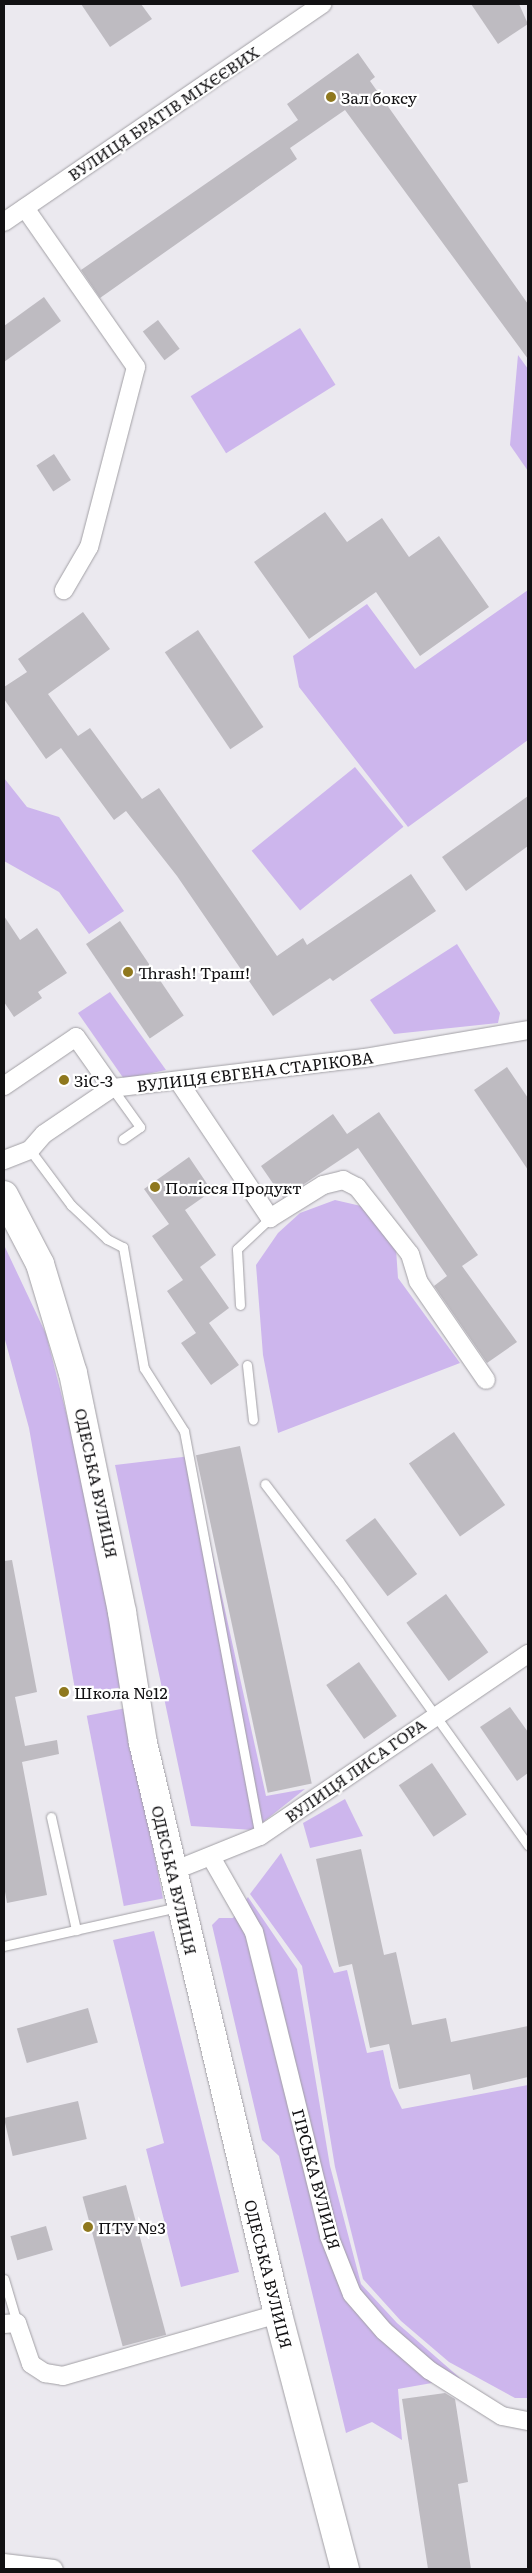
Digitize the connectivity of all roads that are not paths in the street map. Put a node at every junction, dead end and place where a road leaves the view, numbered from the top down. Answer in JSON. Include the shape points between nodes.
{"nodes":[{"id":1,"x":322,"y":4,"type":"edge"},
{"id":2,"x":25,"y":208,"type":"junction"},
{"id":3,"x":4,"y":222,"type":"edge"},
{"id":4,"x":64,"y":590,"type":"dead end"},
{"id":5,"x":528,"y":1030,"type":"edge"},
{"id":6,"x":178,"y":1082,"type":"junction"},
{"id":7,"x":4,"y":1086,"type":"edge"},
{"id":8,"x":112,"y":1088,"type":"junction"},
{"id":9,"x":123,"y":1139,"type":"dead end"},
{"id":10,"x":30,"y":1150,"type":"junction"},
{"id":11,"x":4,"y":1160,"type":"edge"},
{"id":12,"x":4,"y":1195,"type":"edge"},
{"id":13,"x":270,"y":1218,"type":"junction"},
{"id":14,"x":240,"y":1305,"type":"dead end"},
{"id":15,"x":247,"y":1365,"type":"dead end"},
{"id":16,"x":486,"y":1380,"type":"dead end"},
{"id":17,"x":253,"y":1420,"type":"dead end"},
{"id":18,"x":265,"y":1484,"type":"dead end"},
{"id":19,"x":528,"y":1654,"type":"edge"},
{"id":20,"x":434,"y":1715,"type":"junction"},
{"id":21,"x":51,"y":1817,"type":"dead end"},
{"id":22,"x":260,"y":1836,"type":"junction"},
{"id":23,"x":528,"y":1845,"type":"edge"},
{"id":24,"x":211,"y":1857,"type":"junction"},
{"id":25,"x":173,"y":1871,"type":"junction"},
{"id":26,"x":181,"y":1906,"type":"junction"},
{"id":27,"x":76,"y":1930,"type":"junction"},
{"id":28,"x":4,"y":1946,"type":"edge"},
{"id":29,"x":4,"y":2279,"type":"edge"},
{"id":30,"x":278,"y":2314,"type":"junction"},
{"id":31,"x":10,"y":2323,"type":"edge"},
{"id":32,"x":528,"y":2421,"type":"edge"},
{"id":33,"x":4,"y":2564,"type":"edge"},
{"id":34,"x":54,"y":2569,"type":"edge"},
{"id":35,"x":345,"y":2569,"type":"edge"}],
"edges":[{"from":1,"to":2,"type":"street","name":"ВУЛИЦЯ БРАТІВ МІХЄЄВИХ"},
{"from":2,"to":3,"type":"street","name":"ВУЛИЦЯ БРАТІВ МІХЄЄВИХ"},
{"from":2,"to":4,"type":"street","via":[[136,367],[89,547]]},
{"from":5,"to":6,"type":"street","name":"ВУЛИЦЯ ЄВГЕНА СТАРІКОВА","via":[[364,1058]]},
{"from":6,"to":8,"type":"street","name":"ВУЛИЦЯ ЄВГЕНА СТАРІКОВА"},
{"from":6,"to":13,"type":"street"},
{"from":7,"to":8,"type":"street","via":[[76,1037]]},
{"from":8,"to":9,"type":"lane","via":[[140,1127]]},
{"from":8,"to":10,"type":"street","name":"ВУЛИЦЯ ЄВГЕНА СТАРІКОВА","via":[[44,1134]]},
{"from":10,"to":11,"type":"street","name":"ВУЛИЦЯ ЄВГЕНА СТАРІКОВА"},
{"from":10,"to":22,"type":"lane","via":[[71,1204],[107,1239],[123,1247],[144,1368],[184,1430]]},
{"from":12,"to":25,"type":"main road","name":"ОДЕСЬКА ВУЛИЦЯ","via":[[40,1264],[73,1373],[119,1593],[143,1743]]},
{"from":13,"to":14,"type":"lane","via":[[237,1249]]},
{"from":13,"to":16,"type":"street","via":[[323,1185],[343,1180],[357,1187],[410,1254],[418,1281]]},
{"from":15,"to":17,"type":"lane"},
{"from":18,"to":20,"type":"lane","via":[[340,1581]]},
{"from":19,"to":20,"type":"street","name":"ВУЛИЦЯ ЛИСА ГОРА"},
{"from":20,"to":22,"type":"street","name":"ВУЛИЦЯ ЛИСА ГОРА"},
{"from":20,"to":23,"type":"lane"},
{"from":21,"to":27,"type":"lane"},
{"from":22,"to":24,"type":"street","name":"ВУЛИЦЯ ЛИСА ГОРА"},
{"from":24,"to":25,"type":"street","name":"ВУЛИЦЯ ЛИСА ГОРА"},
{"from":24,"to":32,"type":"street","name":"ГІРСЬКА ВУЛИЦЯ","via":[[254,1932],[329,2236],[352,2294],[384,2331],[429,2370],[502,2416]]},
{"from":25,"to":26,"type":"main road","name":"ОДЕСЬКА ВУЛИЦЯ"},
{"from":26,"to":27,"type":"lane"},
{"from":26,"to":30,"type":"main road","name":"ОДЕСЬКА ВУЛИЦЯ"},
{"from":27,"to":28,"type":"lane"},
{"from":29,"to":31,"type":"lane"},
{"from":30,"to":31,"type":"street","via":[[63,2376],[46,2373],[31,2364]]},
{"from":30,"to":35,"type":"main road","name":"ОДЕСЬКА ВУЛИЦЯ"},
{"from":33,"to":34,"type":"street"}]}
